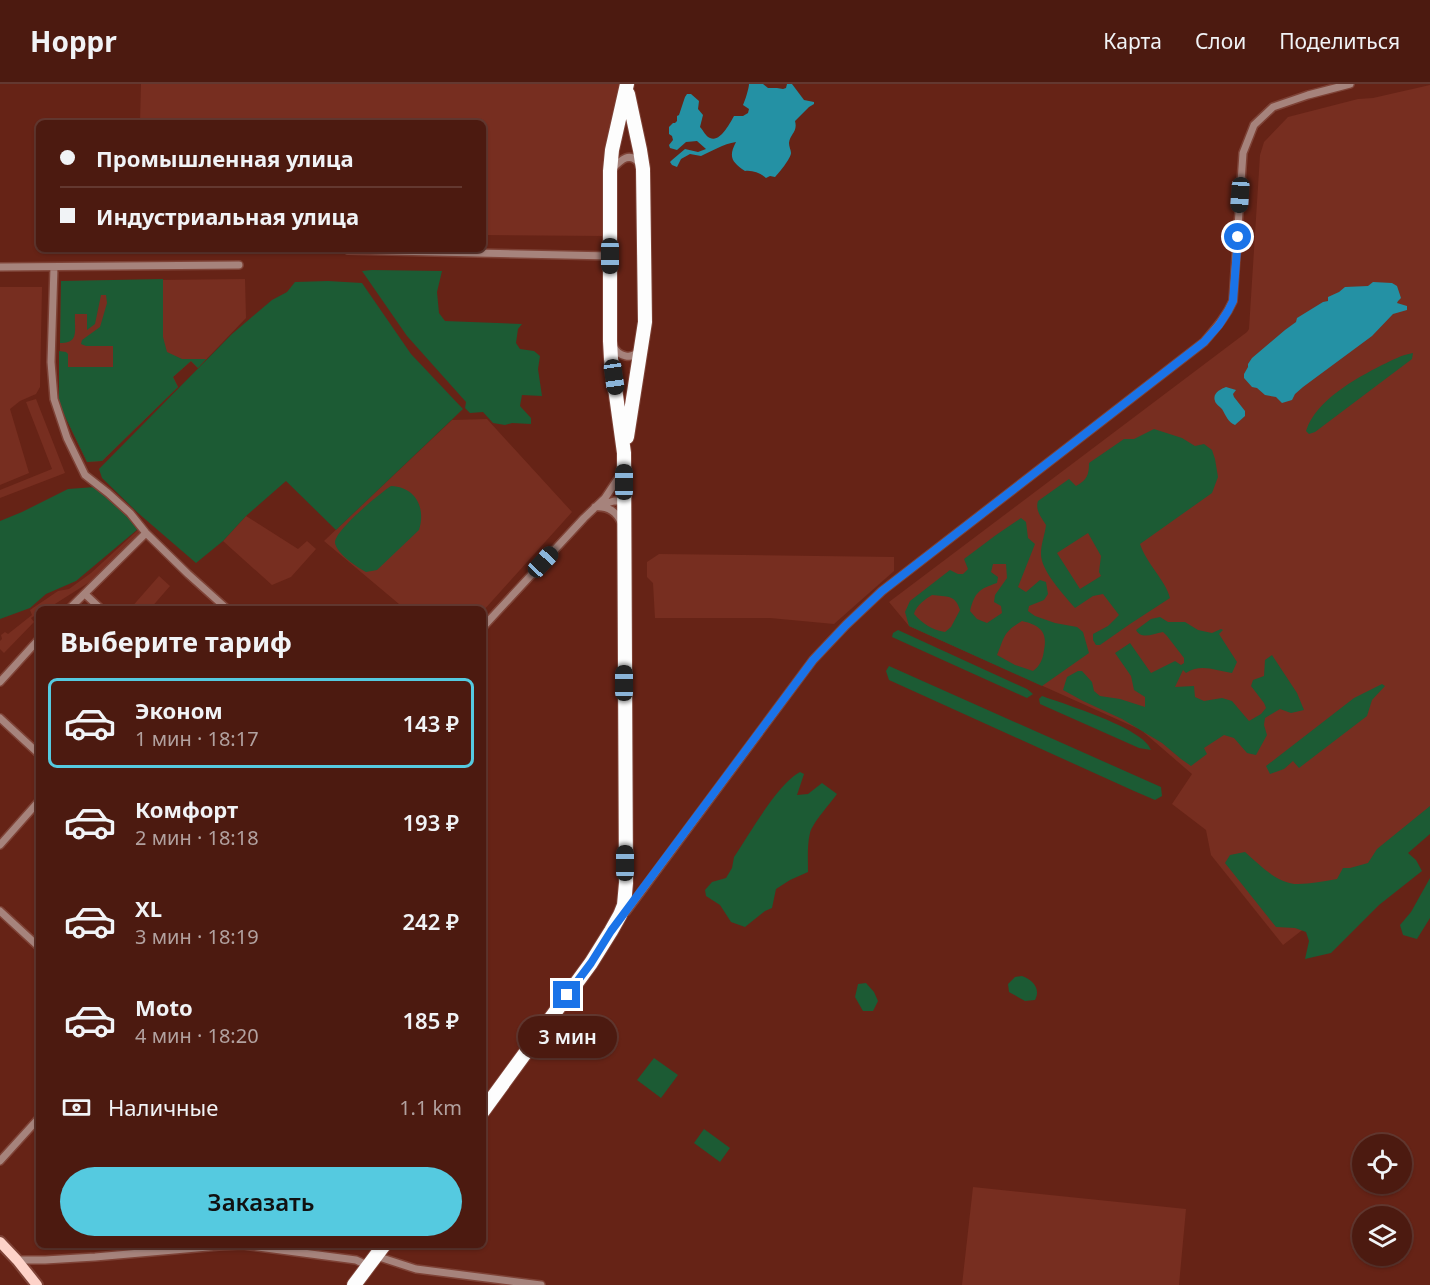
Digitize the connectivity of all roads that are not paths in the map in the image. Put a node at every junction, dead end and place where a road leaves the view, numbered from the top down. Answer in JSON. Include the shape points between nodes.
{"nodes":[{"id":1,"x":1350,"y":84,"type":"edge"},
{"id":2,"x":627,"y":86,"type":"edge"},
{"id":3,"x":643,"y":169,"type":"junction"},
{"id":4,"x":610,"y":171,"type":"junction"},
{"id":5,"x":435,"y":252,"type":"edge"},
{"id":6,"x":610,"y":256,"type":"junction"},
{"id":7,"x":239,"y":266,"type":"dead end"},
{"id":8,"x":0,"y":267,"type":"edge"},
{"id":9,"x":54,"y":267,"type":"junction"},
{"id":10,"x":610,"y":341,"type":"junction"},
{"id":11,"x":642,"y":344,"type":"junction"},
{"id":12,"x":624,"y":458,"type":"junction"},
{"id":13,"x":624,"y":501,"type":"junction"},
{"id":14,"x":595,"y":507,"type":"junction"},
{"id":15,"x":624,"y":530,"type":"junction"},
{"id":16,"x":146,"y":533,"type":"junction"},
{"id":17,"x":85,"y":594,"type":"junction"},
{"id":18,"x":72,"y":606,"type":"edge"},
{"id":19,"x":98,"y":606,"type":"edge"},
{"id":20,"x":224,"y":606,"type":"edge"},
{"id":21,"x":486,"y":624,"type":"edge"},
{"id":22,"x":36,"y":642,"type":"edge"},
{"id":23,"x":0,"y":682,"type":"edge"},
{"id":24,"x":0,"y":718,"type":"edge"},
{"id":25,"x":36,"y":751,"type":"edge"},
{"id":26,"x":36,"y":804,"type":"edge"},
{"id":27,"x":0,"y":844,"type":"edge"},
{"id":28,"x":1,"y":914,"type":"edge"},
{"id":29,"x":611,"y":931,"type":"junction"},
{"id":30,"x":36,"y":944,"type":"edge"},
{"id":31,"x":486,"y":1107,"type":"edge"},
{"id":32,"x":36,"y":1121,"type":"edge"},
{"id":33,"x":0,"y":1161,"type":"edge"},
{"id":34,"x":0,"y":1242,"type":"edge"},
{"id":35,"x":188,"y":1248,"type":"edge"},
{"id":36,"x":266,"y":1248,"type":"edge"},
{"id":37,"x":382,"y":1248,"type":"edge"},
{"id":38,"x":17,"y":1260,"type":"junction"},
{"id":39,"x":372,"y":1261,"type":"junction"},
{"id":40,"x":37,"y":1285,"type":"edge"},
{"id":41,"x":354,"y":1285,"type":"edge"},
{"id":42,"x":541,"y":1285,"type":"edge"}],
"edges":[{"from":1,"to":29,"type":"street","via":[[1273,107],[1254,125],[1243,153],[1233,301],[1213,332],[882,591],[846,625],[813,660]]},
{"from":2,"to":3,"type":"highway"},
{"from":2,"to":4,"type":"highway"},
{"from":3,"to":4,"type":"street","via":[[636,159],[629,157]]},
{"from":3,"to":11,"type":"highway"},
{"from":4,"to":6,"type":"highway"},
{"from":5,"to":6,"type":"street"},
{"from":6,"to":10,"type":"highway"},
{"from":7,"to":9,"type":"street"},
{"from":8,"to":9,"type":"street"},
{"from":9,"to":16,"type":"street","via":[[51,362],[60,420],[85,475],[130,513]]},
{"from":10,"to":11,"type":"street","via":[[621,356],[636,354]]},
{"from":10,"to":12,"type":"highway"},
{"from":11,"to":12,"type":"highway"},
{"from":12,"to":13,"type":"highway"},
{"from":12,"to":14,"type":"street","via":[[620,477]]},
{"from":13,"to":14,"type":"street"},
{"from":13,"to":15,"type":"highway"},
{"from":14,"to":15,"type":"street","via":[[616,513]]},
{"from":14,"to":21,"type":"street"},
{"from":15,"to":29,"type":"highway","via":[[626,884],[624,905]]},
{"from":16,"to":17,"type":"street"},
{"from":16,"to":20,"type":"street"},
{"from":17,"to":18,"type":"street"},
{"from":17,"to":19,"type":"street"},
{"from":22,"to":23,"type":"street"},
{"from":24,"to":25,"type":"street"},
{"from":26,"to":27,"type":"street"},
{"from":28,"to":30,"type":"street"},
{"from":29,"to":31,"type":"highway"},
{"from":32,"to":33,"type":"street"},
{"from":34,"to":38,"type":"main road"},
{"from":35,"to":38,"type":"street"},
{"from":36,"to":39,"type":"street"},
{"from":37,"to":39,"type":"highway"},
{"from":38,"to":40,"type":"main road"},
{"from":39,"to":41,"type":"highway"},
{"from":39,"to":42,"type":"street"}]}
